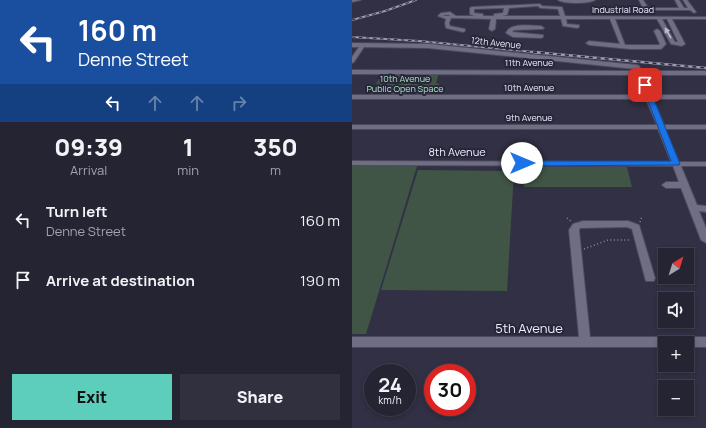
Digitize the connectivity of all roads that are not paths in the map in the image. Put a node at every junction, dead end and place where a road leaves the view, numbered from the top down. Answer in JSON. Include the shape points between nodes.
{"nodes":[{"id":1,"x":359,"y":0,"type":"edge"},
{"id":2,"x":560,"y":0,"type":"edge"},
{"id":3,"x":593,"y":0,"type":"edge"},
{"id":4,"x":641,"y":0,"type":"edge"},
{"id":5,"x":676,"y":0,"type":"edge"},
{"id":6,"x":686,"y":0,"type":"edge"},
{"id":7,"x":352,"y":1,"type":"edge"},
{"id":8,"x":540,"y":4,"type":"edge"},
{"id":9,"x":507,"y":7,"type":"junction"},
{"id":10,"x":682,"y":9,"type":"junction"},
{"id":11,"x":692,"y":9,"type":"junction"},
{"id":12,"x":494,"y":18,"type":"junction"},
{"id":13,"x":540,"y":18,"type":"junction"},
{"id":14,"x":564,"y":18,"type":"junction"},
{"id":15,"x":659,"y":18,"type":"junction"},
{"id":16,"x":669,"y":18,"type":"junction"},
{"id":17,"x":699,"y":18,"type":"junction"},
{"id":18,"x":706,"y":18,"type":"edge"},
{"id":19,"x":613,"y":19,"type":"junction"},
{"id":20,"x":652,"y":21,"type":"dead end"},
{"id":21,"x":672,"y":24,"type":"junction"},
{"id":22,"x":698,"y":24,"type":"dead end"},
{"id":23,"x":577,"y":26,"type":"dead end"},
{"id":24,"x":541,"y":28,"type":"junction"},
{"id":25,"x":492,"y":29,"type":"dead end"},
{"id":26,"x":463,"y":30,"type":"dead end"},
{"id":27,"x":657,"y":31,"type":"dead end"},
{"id":28,"x":589,"y":43,"type":"dead end"},
{"id":29,"x":352,"y":45,"type":"edge"},
{"id":30,"x":363,"y":45,"type":"junction"},
{"id":31,"x":623,"y":46,"type":"junction"},
{"id":32,"x":352,"y":61,"type":"edge"},
{"id":33,"x":639,"y":69,"type":"junction"},
{"id":34,"x":352,"y":72,"type":"edge"},
{"id":35,"x":706,"y":73,"type":"edge"},
{"id":36,"x":352,"y":97,"type":"edge"},
{"id":37,"x":650,"y":97,"type":"junction"},
{"id":38,"x":706,"y":97,"type":"edge"},
{"id":39,"x":352,"y":126,"type":"edge"},
{"id":40,"x":662,"y":127,"type":"junction"},
{"id":41,"x":706,"y":127,"type":"edge"},
{"id":42,"x":352,"y":163,"type":"edge"},
{"id":43,"x":676,"y":164,"type":"junction"},
{"id":44,"x":706,"y":164,"type":"edge"},
{"id":45,"x":666,"y":184,"type":"dead end"},
{"id":46,"x":684,"y":184,"type":"junction"},
{"id":47,"x":694,"y":208,"type":"junction"},
{"id":48,"x":706,"y":208,"type":"edge"},
{"id":49,"x":706,"y":240,"type":"edge"},
{"id":50,"x":650,"y":278,"type":"dead end"},
{"id":51,"x":352,"y":342,"type":"edge"},
{"id":52,"x":585,"y":342,"type":"junction"},
{"id":53,"x":706,"y":342,"type":"edge"}],
"edges":[{"from":1,"to":7,"type":"street"},
{"from":2,"to":3,"type":"street"},
{"from":4,"to":10,"type":"street","via":[[649,9]]},
{"from":5,"to":10,"type":"street"},
{"from":6,"to":11,"type":"street"},
{"from":8,"to":9,"type":"street"},
{"from":8,"to":13,"type":"street"},
{"from":8,"to":14,"type":"street","via":[[560,8]]},
{"from":9,"to":9,"type":"street","via":[[504,14],[472,14],[472,8],[475,7]]},
{"from":10,"to":11,"type":"street"},
{"from":11,"to":17,"type":"street"},
{"from":12,"to":13,"type":"street","name":"Industrial Road"},
{"from":12,"to":25,"type":"street"},
{"from":12,"to":26,"type":"street","name":"Industrial Road","via":[[450,17],[448,27]]},
{"from":13,"to":14,"type":"street","name":"Industrial Road"},
{"from":13,"to":24,"type":"street"},
{"from":14,"to":19,"type":"street","name":"Industrial Road"},
{"from":14,"to":23,"type":"street","via":[[566,25]]},
{"from":15,"to":16,"type":"street","name":"Industrial Road"},
{"from":15,"to":19,"type":"street","name":"Industrial Road"},
{"from":21,"to":15,"type":"street","one_way":true,"via":[[682,44],[673,43]]},
{"from":16,"to":17,"type":"street","name":"Industrial Road"},
{"from":16,"to":21,"type":"street"},
{"from":17,"to":18,"type":"street","name":"Industrial Road"},
{"from":19,"to":20,"type":"street"},
{"from":19,"to":31,"type":"street"},
{"from":21,"to":22,"type":"street"},
{"from":24,"to":24,"type":"street","via":[[513,28],[509,33],[541,37]]},
{"from":27,"to":31,"type":"street","via":[[662,46]]},
{"from":28,"to":31,"type":"street"},
{"from":29,"to":30,"type":"street","name":"12th Avenue"},
{"from":30,"to":32,"type":"street"},
{"from":30,"to":33,"type":"street","name":"12th Avenue","via":[[424,45]]},
{"from":33,"to":34,"type":"street","name":"11th Avenue"},
{"from":33,"to":35,"type":"street","name":"11th Avenue"},
{"from":33,"to":37,"type":"street"},
{"from":36,"to":37,"type":"street","name":"10th Avenue"},
{"from":37,"to":38,"type":"street","name":"10th Avenue"},
{"from":37,"to":40,"type":"street"},
{"from":39,"to":40,"type":"street","name":"9th Avenue"},
{"from":40,"to":41,"type":"street","name":"9th Avenue"},
{"from":40,"to":43,"type":"street"},
{"from":42,"to":43,"type":"street","name":"8th Avenue"},
{"from":43,"to":44,"type":"street","name":"8th Avenue"},
{"from":43,"to":46,"type":"street"},
{"from":45,"to":46,"type":"street"},
{"from":46,"to":47,"type":"street"},
{"from":47,"to":48,"type":"street"},
{"from":47,"to":49,"type":"street"},
{"from":50,"to":52,"type":"street","via":[[637,228],[630,224],[576,226],[574,229]]},
{"from":51,"to":52,"type":"street","name":"5th Avenue"},
{"from":52,"to":53,"type":"street","name":"5th Avenue"}]}
